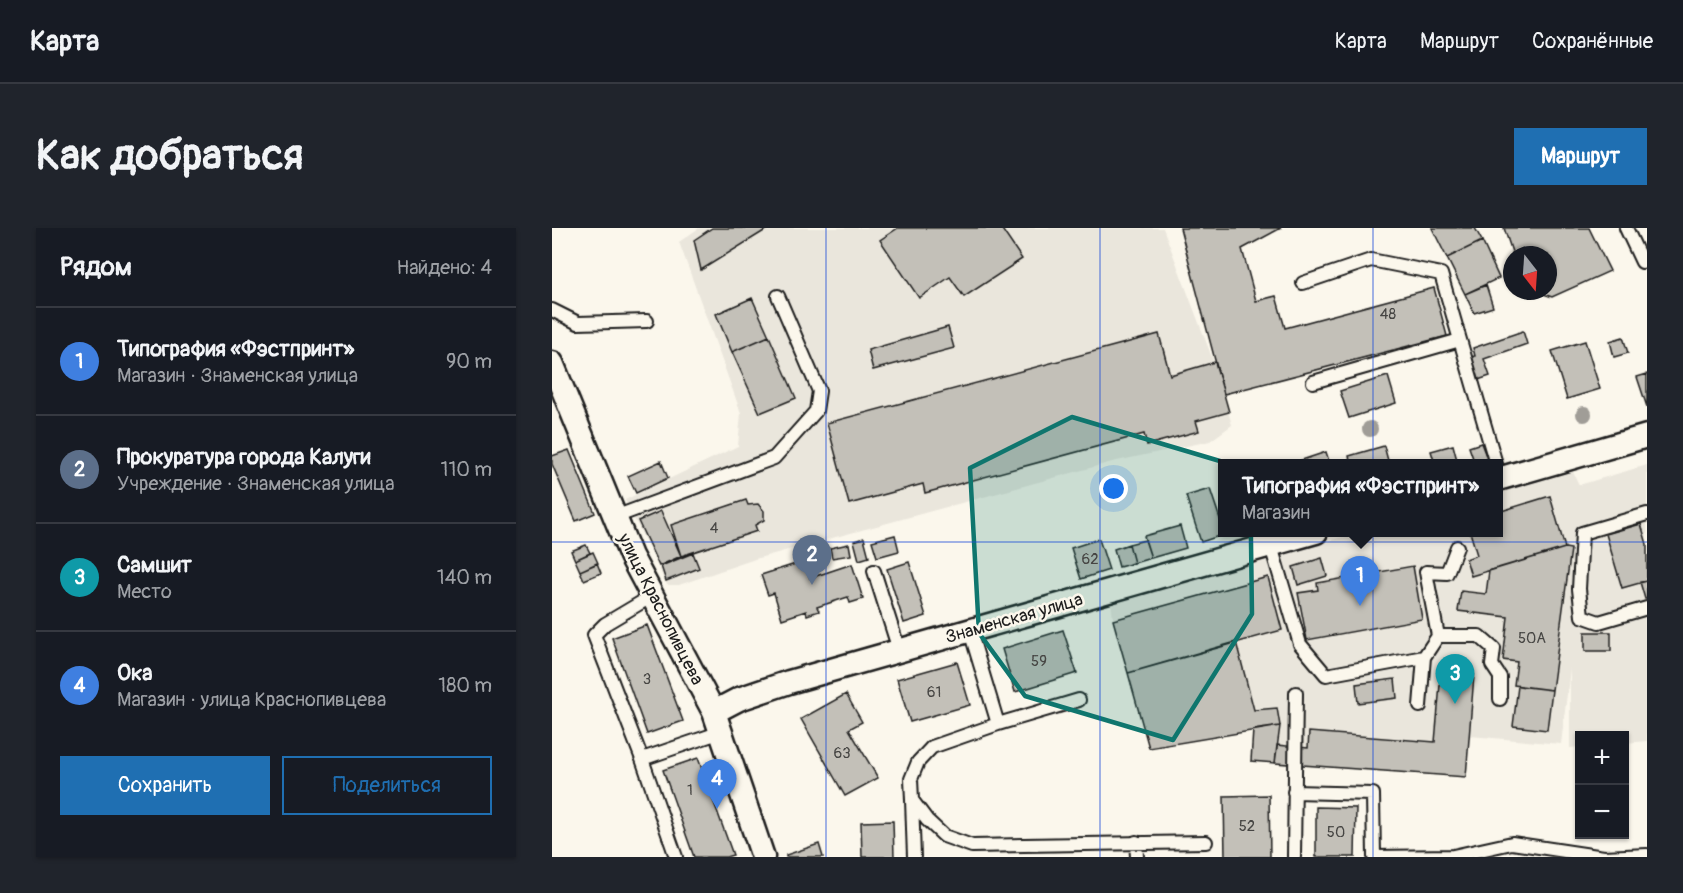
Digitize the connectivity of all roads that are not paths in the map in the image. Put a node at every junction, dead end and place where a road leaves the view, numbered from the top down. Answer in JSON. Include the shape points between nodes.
{"nodes":[{"id":1,"x":1626,"y":228,"type":"edge"},
{"id":2,"x":1647,"y":260,"type":"edge"},
{"id":3,"x":1303,"y":283,"type":"dead end"},
{"id":4,"x":778,"y":296,"type":"dead end"},
{"id":5,"x":552,"y":309,"type":"edge"},
{"id":6,"x":647,"y":321,"type":"dead end"},
{"id":7,"x":1460,"y":340,"type":"junction"},
{"id":8,"x":552,"y":363,"type":"edge"},
{"id":9,"x":1313,"y":382,"type":"dead end"},
{"id":10,"x":559,"y":398,"type":"edge"},
{"id":11,"x":1647,"y":436,"type":"edge"},
{"id":12,"x":1495,"y":459,"type":"edge"},
{"id":13,"x":1503,"y":471,"type":"edge"},
{"id":14,"x":1647,"y":514,"type":"edge"},
{"id":15,"x":615,"y":517,"type":"junction"},
{"id":16,"x":1300,"y":537,"type":"edge"},
{"id":17,"x":1271,"y":546,"type":"junction"},
{"id":18,"x":1457,"y":547,"type":"dead end"},
{"id":19,"x":874,"y":571,"type":"dead end"},
{"id":20,"x":652,"y":596,"type":"junction"},
{"id":21,"x":1647,"y":608,"type":"edge"},
{"id":22,"x":970,"y":631,"type":"junction"},
{"id":23,"x":1438,"y":636,"type":"junction"},
{"id":24,"x":899,"y":650,"type":"junction"},
{"id":25,"x":1424,"y":657,"type":"junction"},
{"id":26,"x":1296,"y":693,"type":"dead end"},
{"id":27,"x":1500,"y":699,"type":"dead end"},
{"id":28,"x":1079,"y":700,"type":"dead end"},
{"id":29,"x":1420,"y":706,"type":"dead end"},
{"id":30,"x":717,"y":722,"type":"junction"},
{"id":31,"x":998,"y":724,"type":"junction"},
{"id":32,"x":642,"y":759,"type":"junction"},
{"id":33,"x":1294,"y":792,"type":"junction"},
{"id":34,"x":912,"y":800,"type":"junction"},
{"id":35,"x":1136,"y":842,"type":"junction"},
{"id":36,"x":1206,"y":842,"type":"dead end"},
{"id":37,"x":1647,"y":855,"type":"edge"},
{"id":38,"x":1453,"y":856,"type":"edge"},
{"id":39,"x":676,"y":857,"type":"edge"},
{"id":40,"x":763,"y":857,"type":"edge"},
{"id":41,"x":914,"y":857,"type":"edge"},
{"id":42,"x":1137,"y":857,"type":"edge"},
{"id":43,"x":1294,"y":857,"type":"edge"}],
"edges":[{"from":1,"to":2,"type":"lane","via":[[1642,262]]},
{"from":3,"to":7,"type":"lane","via":[[1371,260],[1441,274]]},
{"from":4,"to":15,"type":"lane","via":[[819,391],[816,411],[774,458]]},
{"from":5,"to":6,"type":"lane","via":[[578,323]]},
{"from":7,"to":9,"type":"lane"},
{"from":7,"to":12,"type":"lane"},
{"from":8,"to":10,"type":"street","name":"улица Краснопивцева"},
{"from":10,"to":15,"type":"street","name":"улица Краснопивцева"},
{"from":11,"to":13,"type":"street"},
{"from":14,"to":21,"type":"lane","via":[[1582,532],[1579,589],[1582,616],[1599,622]]},
{"from":15,"to":20,"type":"street","name":"улица Краснопивцева"},
{"from":16,"to":17,"type":"street","name":"Знаменская улица"},
{"from":17,"to":22,"type":"street","name":"Знаменская улица"},
{"from":17,"to":25,"type":"lane","via":[[1300,644],[1326,675]]},
{"from":18,"to":23,"type":"lane","via":[[1447,573],[1426,572]]},
{"from":19,"to":24,"type":"lane"},
{"from":20,"to":30,"type":"street","name":"улица Краснопивцева"},
{"from":20,"to":32,"type":"lane","via":[[594,635]]},
{"from":22,"to":24,"type":"street","name":"Знаменская улица"},
{"from":22,"to":31,"type":"lane"},
{"from":23,"to":25,"type":"lane"},
{"from":23,"to":27,"type":"lane","via":[[1479,636],[1494,649],[1492,665],[1500,677]]},
{"from":24,"to":30,"type":"street","name":"Знаменская улица","via":[[739,699]]},
{"from":25,"to":29,"type":"lane"},
{"from":26,"to":33,"type":"lane"},
{"from":28,"to":31,"type":"lane"},
{"from":30,"to":32,"type":"lane"},
{"from":30,"to":40,"type":"street","name":"улица Краснопивцева"},
{"from":31,"to":34,"type":"lane","via":[[932,747],[918,762],[911,779]]},
{"from":32,"to":39,"type":"lane"},
{"from":33,"to":38,"type":"lane","via":[[1373,794],[1374,857]]},
{"from":33,"to":43,"type":"lane"},
{"from":34,"to":35,"type":"lane","via":[[944,836],[972,846]]},
{"from":34,"to":41,"type":"lane"},
{"from":35,"to":36,"type":"lane"},
{"from":35,"to":42,"type":"lane"},
{"from":37,"to":38,"type":"lane","via":[[1604,856],[1512,843]]}]}
